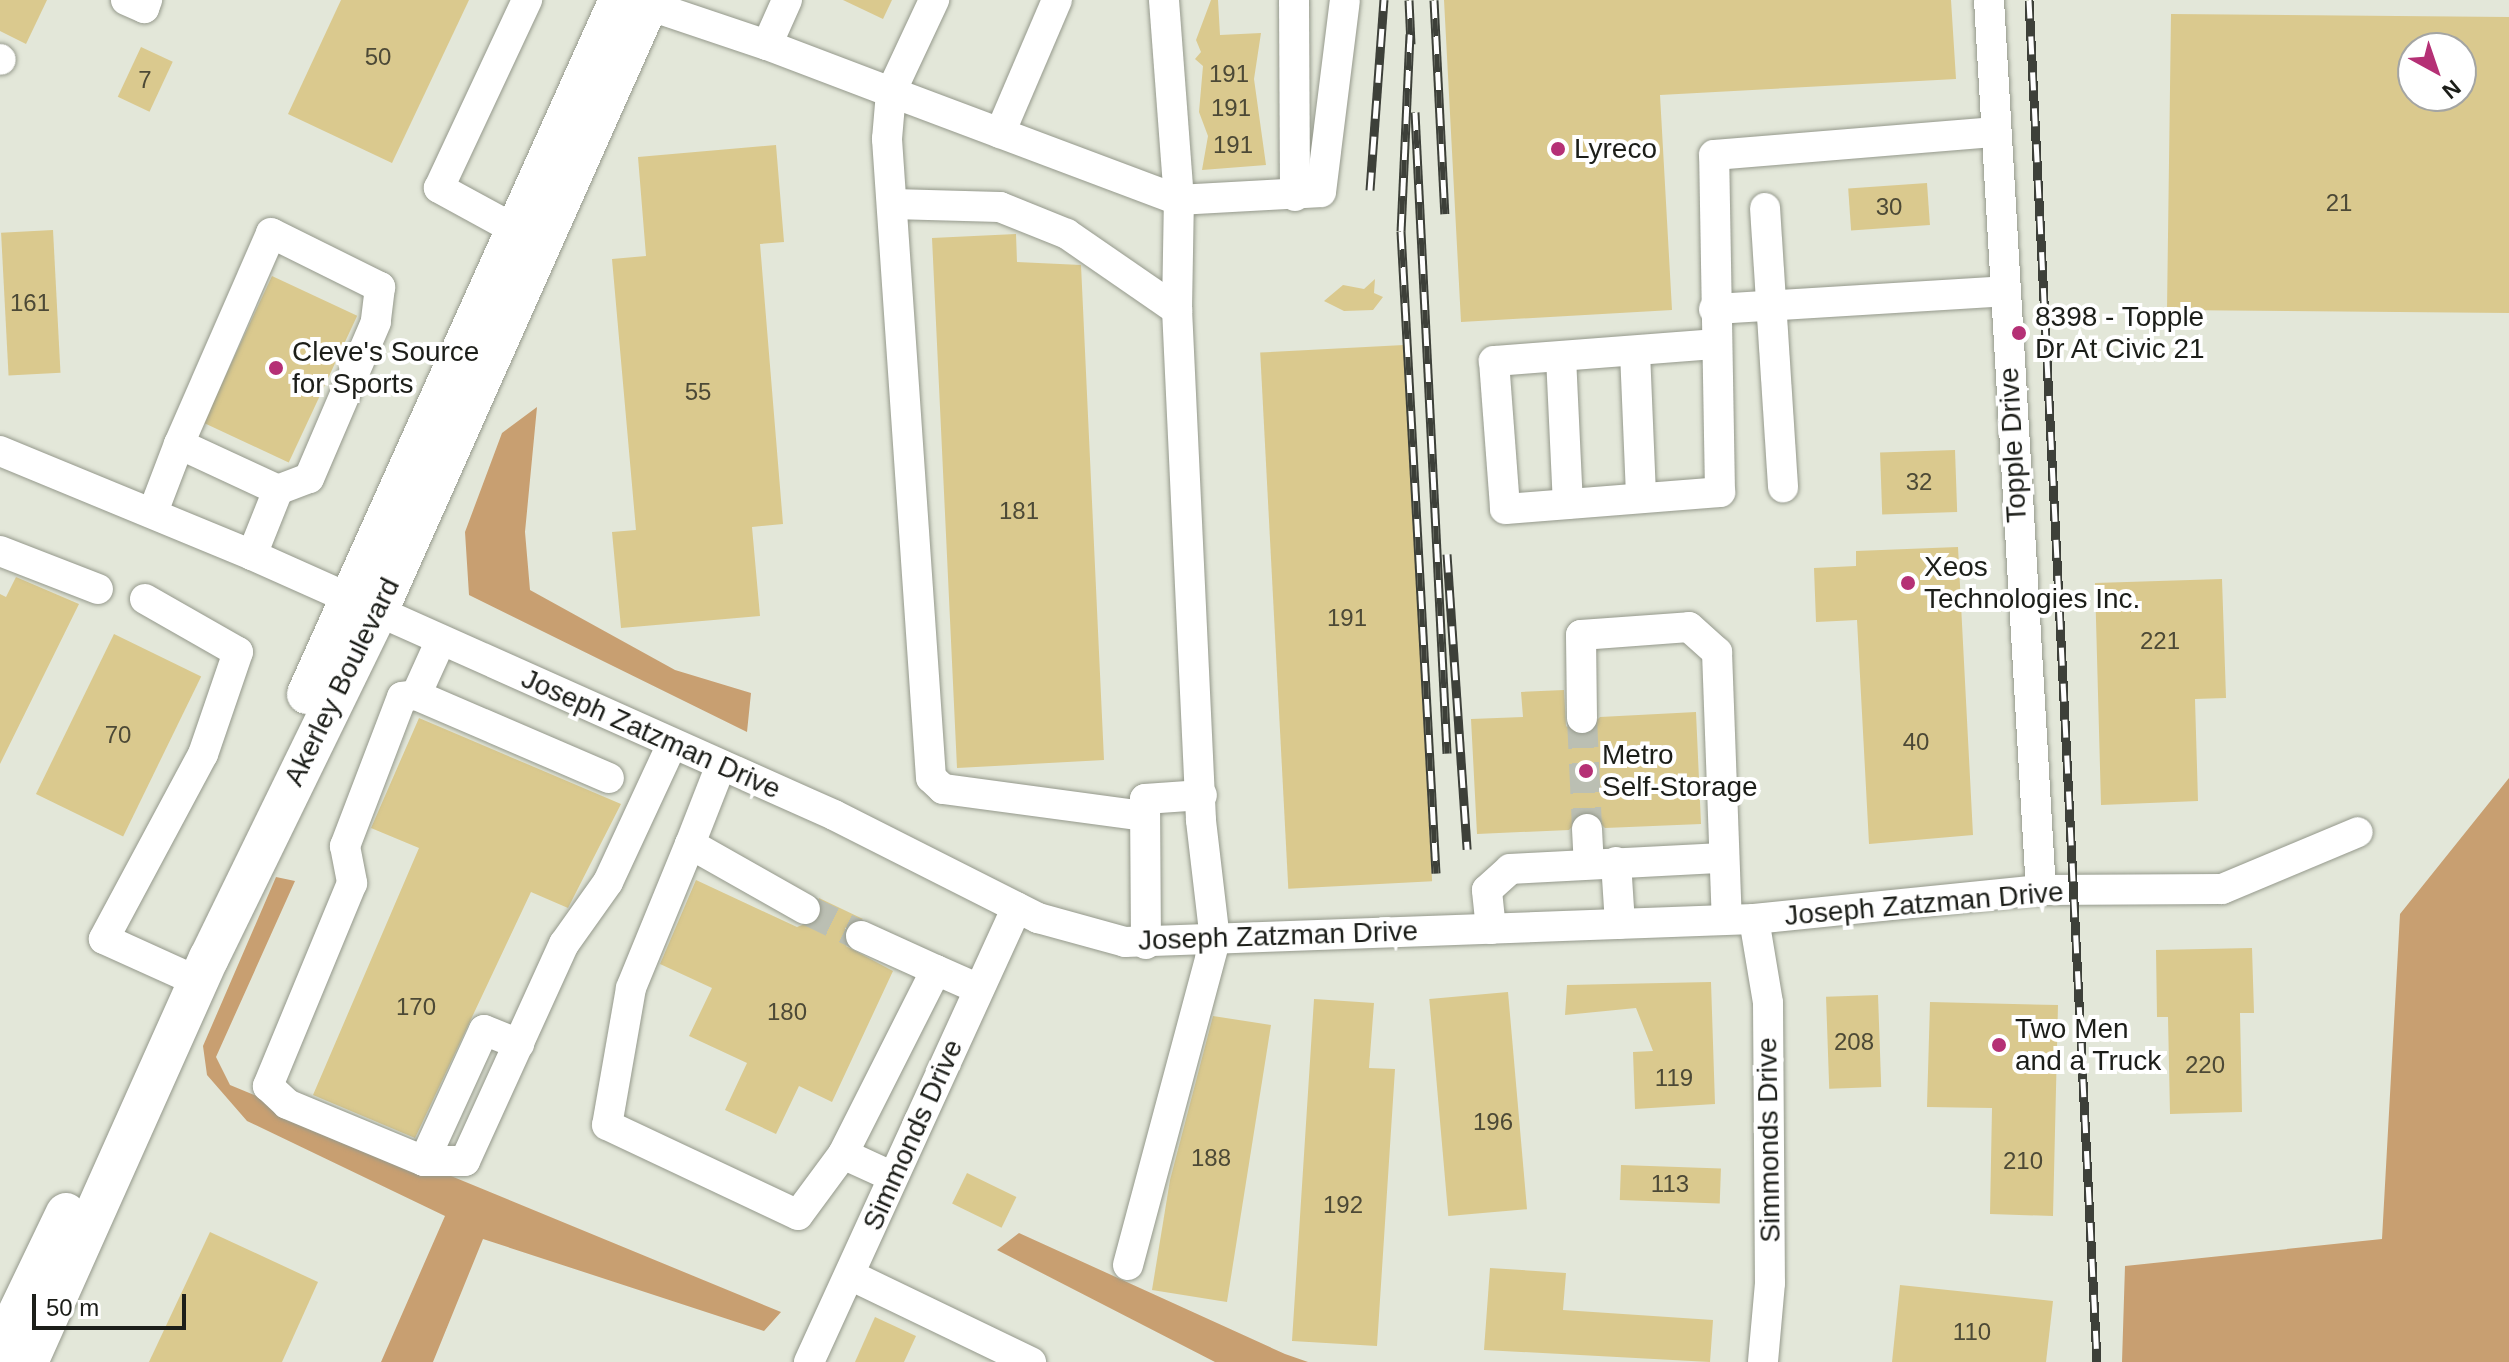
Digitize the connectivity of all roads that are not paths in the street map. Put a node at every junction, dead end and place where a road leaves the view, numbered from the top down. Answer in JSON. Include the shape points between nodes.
{"nodes":[{"id":1,"x":126,"y":0,"type":"edge"},
{"id":2,"x":147,"y":0,"type":"edge"},
{"id":3,"x":527,"y":0,"type":"edge"},
{"id":4,"x":787,"y":0,"type":"edge"},
{"id":5,"x":934,"y":0,"type":"edge"},
{"id":6,"x":1057,"y":0,"type":"edge"},
{"id":7,"x":1164,"y":0,"type":"edge"},
{"id":8,"x":1294,"y":0,"type":"edge"},
{"id":9,"x":1345,"y":0,"type":"edge"},
{"id":10,"x":1989,"y":0,"type":"edge"},
{"id":11,"x":638,"y":2,"type":"edge"},
{"id":12,"x":708,"y":12,"type":"edge"},
{"id":13,"x":767,"y":45,"type":"junction"},
{"id":14,"x":891,"y":92,"type":"junction"},
{"id":15,"x":1996,"y":132,"type":"junction"},
{"id":16,"x":1000,"y":133,"type":"junction"},
{"id":17,"x":1295,"y":196,"type":"junction"},
{"id":18,"x":1179,"y":200,"type":"junction"},
{"id":19,"x":893,"y":204,"type":"junction"},
{"id":20,"x":1765,"y":208,"type":"dead end"},
{"id":21,"x":516,"y":230,"type":"junction"},
{"id":22,"x":2005,"y":291,"type":"junction"},
{"id":23,"x":1772,"y":305,"type":"junction"},
{"id":24,"x":1714,"y":309,"type":"junction"},
{"id":25,"x":1177,"y":310,"type":"junction"},
{"id":26,"x":1715,"y":344,"type":"junction"},
{"id":27,"x":1635,"y":352,"type":"junction"},
{"id":28,"x":1561,"y":357,"type":"junction"},
{"id":29,"x":179,"y":444,"type":"junction"},
{"id":30,"x":0,"y":451,"type":"edge"},
{"id":31,"x":1783,"y":487,"type":"dead end"},
{"id":32,"x":278,"y":490,"type":"junction"},
{"id":33,"x":1641,"y":498,"type":"junction"},
{"id":34,"x":1568,"y":504,"type":"junction"},
{"id":35,"x":153,"y":512,"type":"junction"},
{"id":36,"x":0,"y":551,"type":"edge"},
{"id":37,"x":252,"y":555,"type":"junction"},
{"id":38,"x":98,"y":589,"type":"dead end"},
{"id":39,"x":145,"y":599,"type":"dead end"},
{"id":40,"x":365,"y":605,"type":"junction"},
{"id":41,"x":441,"y":640,"type":"junction"},
{"id":42,"x":416,"y":695,"type":"junction"},
{"id":43,"x":1582,"y":718,"type":"tunnel mouth"},
{"id":44,"x":672,"y":744,"type":"junction"},
{"id":45,"x":721,"y":765,"type":"junction"},
{"id":46,"x":609,"y":778,"type":"dead end"},
{"id":47,"x":1202,"y":795,"type":"junction"},
{"id":48,"x":1144,"y":816,"type":"junction"},
{"id":49,"x":1587,"y":829,"type":"tunnel mouth"},
{"id":50,"x":2358,"y":832,"type":"dead end"},
{"id":51,"x":690,"y":844,"type":"junction"},
{"id":52,"x":1722,"y":858,"type":"junction"},
{"id":53,"x":1602,"y":863,"type":"junction"},
{"id":54,"x":2041,"y":890,"type":"junction"},
{"id":55,"x":1017,"y":907,"type":"junction"},
{"id":56,"x":805,"y":909,"type":"tunnel mouth"},
{"id":57,"x":1740,"y":919,"type":"junction"},
{"id":58,"x":1620,"y":924,"type":"junction"},
{"id":59,"x":1491,"y":929,"type":"junction"},
{"id":60,"x":861,"y":936,"type":"tunnel mouth"},
{"id":61,"x":1215,"y":940,"type":"junction"},
{"id":62,"x":1146,"y":944,"type":"junction"},
{"id":63,"x":192,"y":965,"type":"junction"},
{"id":64,"x":936,"y":970,"type":"junction"},
{"id":65,"x":979,"y":989,"type":"junction"},
{"id":66,"x":843,"y":1154,"type":"junction"},
{"id":67,"x":893,"y":1177,"type":"junction"},
{"id":68,"x":1128,"y":1265,"type":"dead end"},
{"id":69,"x":850,"y":1275,"type":"junction"},
{"id":70,"x":0,"y":1350,"type":"edge"},
{"id":71,"x":28,"y":1362,"type":"edge"},
{"id":72,"x":809,"y":1362,"type":"edge"},
{"id":73,"x":1031,"y":1362,"type":"edge"},
{"id":74,"x":1763,"y":1362,"type":"edge"}],
"edges":[{"from":1,"to":2,"type":"street","via":[[144,8]]},
{"from":3,"to":21,"type":"street","via":[[439,188]]},
{"from":4,"to":13,"type":"street"},
{"from":5,"to":14,"type":"street"},
{"from":6,"to":16,"type":"street"},
{"from":7,"to":18,"type":"street"},
{"from":8,"to":17,"type":"street"},
{"from":9,"to":17,"type":"street","via":[[1321,192]]},
{"from":10,"to":15,"type":"street","name":"Topple Drive"},
{"from":11,"to":12,"type":"street"},
{"from":11,"to":21,"type":"main road","name":"Akerley Boulevard"},
{"from":11,"to":40,"type":"main road","name":"Akerley Boulevard"},
{"from":12,"to":13,"type":"street"},
{"from":13,"to":14,"type":"street"},
{"from":14,"to":16,"type":"street"},
{"from":14,"to":19,"type":"street"},
{"from":15,"to":22,"type":"street","name":"Topple Drive"},
{"from":15,"to":24,"type":"street","via":[[1714,155]]},
{"from":16,"to":18,"type":"street"},
{"from":17,"to":18,"type":"street"},
{"from":18,"to":25,"type":"street"},
{"from":19,"to":25,"type":"street","via":[[1000,207],[1067,234]]},
{"from":19,"to":48,"type":"street","via":[[931,778],[943,789]]},
{"from":20,"to":23,"type":"street"},
{"from":21,"to":40,"type":"main road","name":"Akerley Boulevard"},
{"from":22,"to":23,"type":"street"},
{"from":22,"to":54,"type":"street","name":"Topple Drive"},
{"from":23,"to":24,"type":"street"},
{"from":23,"to":31,"type":"street"},
{"from":24,"to":26,"type":"street"},
{"from":25,"to":47,"type":"street"},
{"from":26,"to":27,"type":"street"},
{"from":26,"to":33,"type":"street","via":[[1720,492]]},
{"from":27,"to":28,"type":"street"},
{"from":27,"to":33,"type":"street"},
{"from":28,"to":34,"type":"street"},
{"from":28,"to":34,"type":"street","via":[[1494,361],[1505,509]]},
{"from":29,"to":32,"type":"street"},
{"from":29,"to":32,"type":"street","via":[[271,233],[380,287],[376,322],[309,478]]},
{"from":29,"to":35,"type":"street"},
{"from":30,"to":35,"type":"street","name":"Joseph Zatzman Drive"},
{"from":32,"to":37,"type":"street"},
{"from":33,"to":34,"type":"street"},
{"from":35,"to":37,"type":"street","name":"Joseph Zatzman Drive"},
{"from":36,"to":38,"type":"street"},
{"from":37,"to":40,"type":"street","name":"Joseph Zatzman Drive"},
{"from":39,"to":63,"type":"street","via":[[238,652],[203,754],[104,939]]},
{"from":40,"to":41,"type":"street","name":"Joseph Zatzman Drive"},
{"from":40,"to":63,"type":"main road","name":"Akerley Boulevard"},
{"from":41,"to":42,"type":"street"},
{"from":41,"to":44,"type":"street","name":"Joseph Zatzman Drive"},
{"from":42,"to":44,"type":"street","via":[[402,697],[345,846],[352,883],[268,1086],[287,1104],[424,1161],[465,1161]]},
{"from":42,"to":46,"type":"street"},
{"from":43,"to":52,"type":"street","name":"Simmonds Drive","via":[[1581,635],[1689,627],[1717,652]]},
{"from":44,"to":45,"type":"street","name":"Joseph Zatzman Drive"},
{"from":45,"to":51,"type":"street"},
{"from":45,"to":55,"type":"street","name":"Joseph Zatzman Drive"},
{"from":47,"to":48,"type":"street","via":[[1145,799]]},
{"from":47,"to":61,"type":"street"},
{"from":48,"to":62,"type":"street"},
{"from":49,"to":53,"type":"street"},
{"from":50,"to":54,"type":"street","name":"Joseph Zatzman Drive","via":[[2222,889]]},
{"from":51,"to":56,"type":"street"},
{"from":51,"to":66,"type":"street","via":[[631,988],[607,1125],[798,1215]]},
{"from":52,"to":53,"type":"street"},
{"from":52,"to":57,"type":"street","name":"Simmonds Drive"},
{"from":53,"to":58,"type":"street"},
{"from":53,"to":59,"type":"street","via":[[1510,869],[1487,890]]},
{"from":54,"to":57,"type":"street","name":"Joseph Zatzman Drive"},
{"from":55,"to":62,"type":"street","name":"Joseph Zatzman Drive","via":[[1090,934]]},
{"from":55,"to":65,"type":"street","name":"Simmonds Drive"},
{"from":57,"to":58,"type":"street","name":"Joseph Zatzman Drive"},
{"from":57,"to":74,"type":"street","name":"Simmonds Drive","via":[[1768,1003],[1771,1271]]},
{"from":58,"to":59,"type":"street","name":"Joseph Zatzman Drive"},
{"from":59,"to":61,"type":"street","name":"Joseph Zatzman Drive"},
{"from":60,"to":64,"type":"street"},
{"from":61,"to":62,"type":"street","name":"Joseph Zatzman Drive"},
{"from":61,"to":68,"type":"street"},
{"from":63,"to":70,"type":"main road","name":"Akerley Boulevard"},
{"from":63,"to":71,"type":"main road","name":"Akerley Boulevard"},
{"from":64,"to":65,"type":"street"},
{"from":64,"to":66,"type":"street"},
{"from":65,"to":67,"type":"street","name":"Simmonds Drive"},
{"from":66,"to":67,"type":"street"},
{"from":67,"to":69,"type":"street","name":"Simmonds Drive"},
{"from":69,"to":72,"type":"street","name":"Simmonds Drive"},
{"from":69,"to":73,"type":"street"}]}
